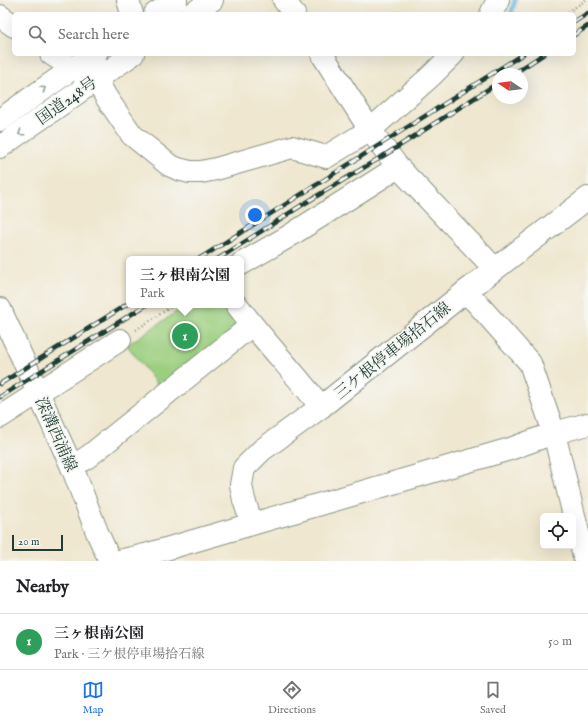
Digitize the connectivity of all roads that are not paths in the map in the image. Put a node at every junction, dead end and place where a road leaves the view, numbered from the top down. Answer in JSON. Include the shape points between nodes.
{"nodes":[{"id":1,"x":128,"y":0,"type":"edge"},
{"id":2,"x":176,"y":0,"type":"edge"},
{"id":3,"x":212,"y":0,"type":"edge"},
{"id":4,"x":284,"y":0,"type":"edge"},
{"id":5,"x":498,"y":0,"type":"edge"},
{"id":6,"x":131,"y":12,"type":"edge"},
{"id":7,"x":158,"y":12,"type":"edge"},
{"id":8,"x":195,"y":12,"type":"edge"},
{"id":9,"x":293,"y":12,"type":"edge"},
{"id":10,"x":492,"y":12,"type":"edge"},
{"id":11,"x":0,"y":16,"type":"edge"},
{"id":12,"x":12,"y":25,"type":"edge"},
{"id":13,"x":54,"y":56,"type":"edge"},
{"id":14,"x":93,"y":56,"type":"edge"},
{"id":15,"x":130,"y":56,"type":"edge"},
{"id":16,"x":323,"y":56,"type":"edge"},
{"id":17,"x":451,"y":56,"type":"edge"},
{"id":18,"x":73,"y":68,"type":"junction"},
{"id":19,"x":96,"y":79,"type":"junction"},
{"id":20,"x":0,"y":120,"type":"edge"},
{"id":21,"x":370,"y":130,"type":"junction"},
{"id":22,"x":0,"y":148,"type":"edge"},
{"id":23,"x":398,"y":167,"type":"junction"},
{"id":24,"x":588,"y":198,"type":"edge"},
{"id":25,"x":244,"y":262,"type":"edge"},
{"id":26,"x":495,"y":269,"type":"junction"},
{"id":27,"x":465,"y":292,"type":"junction"},
{"id":28,"x":239,"y":308,"type":"edge"},
{"id":29,"x":0,"y":309,"type":"edge"},
{"id":30,"x":252,"y":326,"type":"junction"},
{"id":31,"x":120,"y":340,"type":"road end"},
{"id":32,"x":38,"y":392,"type":"junction"},
{"id":33,"x":322,"y":407,"type":"junction"},
{"id":34,"x":0,"y":417,"type":"edge"},
{"id":35,"x":588,"y":424,"type":"edge"},
{"id":36,"x":554,"y":433,"type":"junction"},
{"id":37,"x":72,"y":467,"type":"junction"},
{"id":38,"x":252,"y":524,"type":"junction"},
{"id":39,"x":110,"y":561,"type":"edge"},
{"id":40,"x":119,"y":561,"type":"edge"},
{"id":41,"x":585,"y":561,"type":"edge"}],
"edges":[{"from":1,"to":6,"type":"main road"},
{"from":2,"to":7,"type":"main road"},
{"from":3,"to":8,"type":"main road"},
{"from":4,"to":9,"type":"main road"},
{"from":5,"to":10,"type":"main road"},
{"from":11,"to":12,"type":"main road"},
{"from":13,"to":18,"type":"main road"},
{"from":14,"to":18,"type":"main road","name":"国道248号"},
{"from":15,"to":19,"type":"main road","name":"国道248号"},
{"from":16,"to":21,"type":"main road"},
{"from":17,"to":21,"type":"main road"},
{"from":18,"to":19,"type":"main road"},
{"from":20,"to":18,"type":"main road","name":"国道248号","one_way":true},
{"from":19,"to":21,"type":"main road","via":[[132,135],[169,165],[190,172],[216,169],[292,147],[326,157]]},
{"from":19,"to":22,"type":"main road","name":"国道248号","one_way":true},
{"from":21,"to":23,"type":"main road"},
{"from":23,"to":25,"type":"main road"},
{"from":23,"to":26,"type":"main road"},
{"from":24,"to":26,"type":"main road","name":"三ケ根停車場拾石線"},
{"from":26,"to":27,"type":"main road","name":"三ケ根停車場拾石線"},
{"from":27,"to":33,"type":"main road","name":"三ケ根停車場拾石線"},
{"from":27,"to":36,"type":"main road","via":[[530,363]]},
{"from":28,"to":30,"type":"main road"},
{"from":29,"to":32,"type":"main road","name":"深溝西浦線"},
{"from":30,"to":33,"type":"main road"},
{"from":30,"to":37,"type":"main road"},
{"from":31,"to":32,"type":"main road"},
{"from":32,"to":34,"type":"main road"},
{"from":32,"to":37,"type":"main road","name":"深溝西浦線"},
{"from":33,"to":38,"type":"main road","name":"三ケ根停車場拾石線","via":[[262,450],[244,468],[241,485]]},
{"from":35,"to":36,"type":"main road"},
{"from":36,"to":38,"type":"main road"},
{"from":36,"to":41,"type":"main road"},
{"from":37,"to":39,"type":"main road","name":"深溝西浦線"},
{"from":38,"to":40,"type":"main road"}]}
